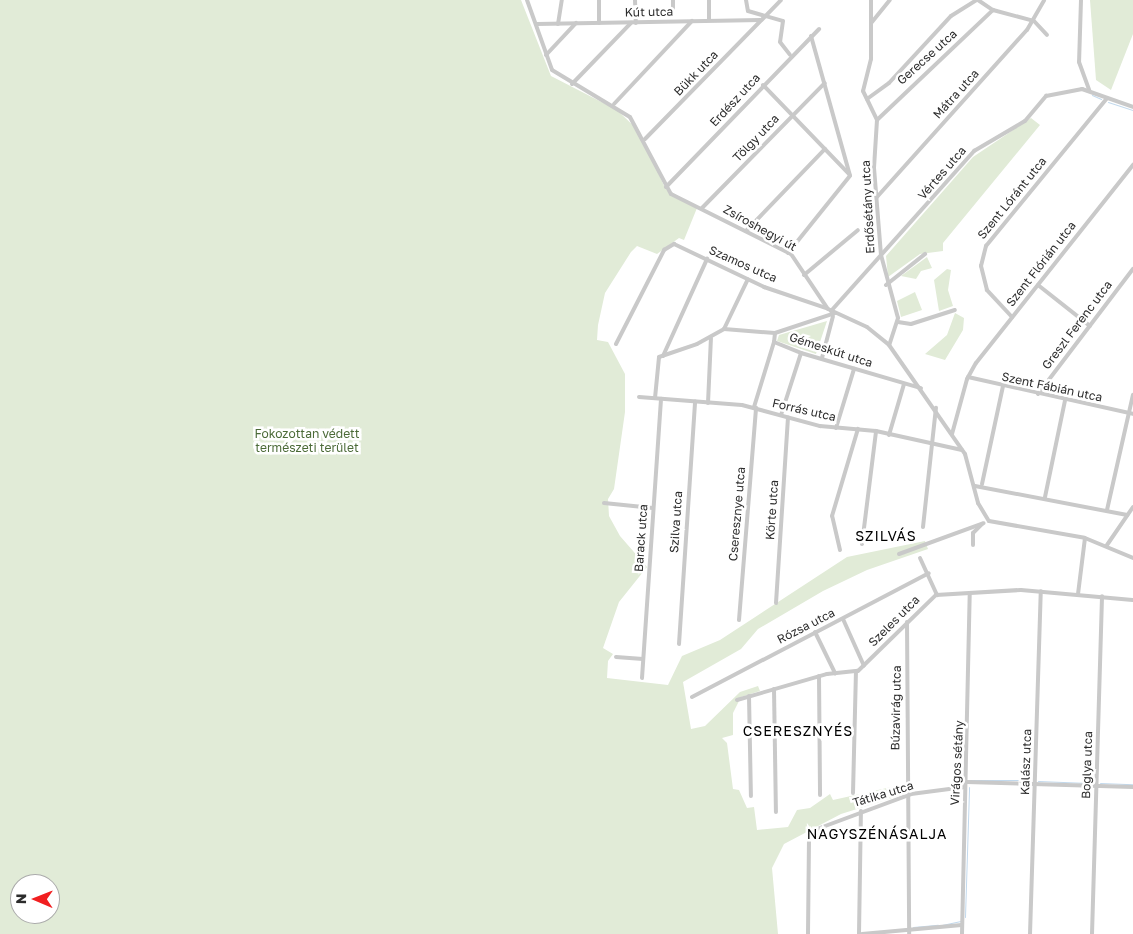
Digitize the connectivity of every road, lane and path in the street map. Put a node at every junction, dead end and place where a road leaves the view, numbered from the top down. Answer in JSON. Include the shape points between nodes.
{"nodes":[{"id":1,"x":527,"y":0,"type":"edge"},
{"id":2,"x":562,"y":0,"type":"edge"},
{"id":3,"x":599,"y":0,"type":"edge"},
{"id":4,"x":636,"y":0,"type":"edge"},
{"id":5,"x":673,"y":0,"type":"edge"},
{"id":6,"x":709,"y":0,"type":"edge"},
{"id":7,"x":746,"y":0,"type":"edge"},
{"id":8,"x":781,"y":0,"type":"edge"},
{"id":9,"x":871,"y":0,"type":"edge"},
{"id":10,"x":890,"y":0,"type":"edge"},
{"id":11,"x":978,"y":0,"type":"edge"},
{"id":12,"x":1044,"y":0,"type":"edge"},
{"id":13,"x":1081,"y":0,"type":"edge"},
{"id":14,"x":673,"y":8,"type":"dead end"},
{"id":15,"x":993,"y":10,"type":"junction"},
{"id":16,"x":767,"y":16,"type":"junction"},
{"id":17,"x":709,"y":20,"type":"junction"},
{"id":18,"x":761,"y":20,"type":"junction"},
{"id":19,"x":692,"y":21,"type":"junction"},
{"id":20,"x":1034,"y":21,"type":"junction"},
{"id":21,"x":872,"y":22,"type":"junction"},
{"id":22,"x":576,"y":23,"type":"junction"},
{"id":23,"x":599,"y":23,"type":"junction"},
{"id":24,"x":634,"y":23,"type":"junction"},
{"id":25,"x":536,"y":24,"type":"junction"},
{"id":26,"x":558,"y":24,"type":"junction"},
{"id":27,"x":819,"y":29,"type":"dead end"},
{"id":28,"x":1047,"y":34,"type":"dead end"},
{"id":29,"x":811,"y":36,"type":"junction"},
{"id":30,"x":546,"y":55,"type":"junction"},
{"id":31,"x":790,"y":55,"type":"junction"},
{"id":32,"x":825,"y":83,"type":"junction"},
{"id":33,"x":572,"y":84,"type":"junction"},
{"id":34,"x":763,"y":85,"type":"junction"},
{"id":35,"x":1091,"y":92,"type":"junction"},
{"id":36,"x":1107,"y":98,"type":"junction"},
{"id":37,"x":867,"y":99,"type":"junction"},
{"id":38,"x":614,"y":104,"type":"junction"},
{"id":39,"x":1133,"y":107,"type":"edge"},
{"id":40,"x":792,"y":115,"type":"junction"},
{"id":41,"x":877,"y":120,"type":"junction"},
{"id":42,"x":645,"y":139,"type":"junction"},
{"id":43,"x":825,"y":150,"type":"junction"},
{"id":44,"x":1133,"y":165,"type":"edge"},
{"id":45,"x":850,"y":176,"type":"junction"},
{"id":46,"x":666,"y":187,"type":"junction"},
{"id":47,"x":877,"y":196,"type":"junction"},
{"id":48,"x":702,"y":208,"type":"junction"},
{"id":49,"x":858,"y":230,"type":"dead end"},
{"id":50,"x":746,"y":231,"type":"junction"},
{"id":51,"x":788,"y":253,"type":"junction"},
{"id":52,"x":926,"y":254,"type":"dead end"},
{"id":53,"x":881,"y":255,"type":"junction"},
{"id":54,"x":707,"y":259,"type":"junction"},
{"id":55,"x":1133,"y":269,"type":"edge"},
{"id":56,"x":804,"y":275,"type":"junction"},
{"id":57,"x":748,"y":279,"type":"junction"},
{"id":58,"x":886,"y":284,"type":"junction"},
{"id":59,"x":1038,"y":285,"type":"junction"},
{"id":60,"x":955,"y":310,"type":"dead end"},
{"id":61,"x":832,"y":312,"type":"junction"},
{"id":62,"x":1012,"y":317,"type":"junction"},
{"id":63,"x":898,"y":323,"type":"junction"},
{"id":64,"x":1090,"y":326,"type":"junction"},
{"id":65,"x":724,"y":329,"type":"junction"},
{"id":66,"x":775,"y":334,"type":"junction"},
{"id":67,"x":711,"y":338,"type":"junction"},
{"id":68,"x":774,"y":342,"type":"junction"},
{"id":69,"x":616,"y":344,"type":"dead end"},
{"id":70,"x":889,"y":346,"type":"junction"},
{"id":71,"x":801,"y":352,"type":"junction"},
{"id":72,"x":661,"y":356,"type":"junction"},
{"id":73,"x":822,"y":358,"type":"junction"},
{"id":74,"x":854,"y":369,"type":"junction"},
{"id":75,"x":968,"y":377,"type":"junction"},
{"id":76,"x":904,"y":384,"type":"junction"},
{"id":77,"x":1003,"y":386,"type":"junction"},
{"id":78,"x":921,"y":388,"type":"junction"},
{"id":79,"x":1038,"y":394,"type":"junction"},
{"id":80,"x":1133,"y":396,"type":"edge"},
{"id":81,"x":639,"y":398,"type":"dead end"},
{"id":82,"x":655,"y":398,"type":"junction"},
{"id":83,"x":661,"y":399,"type":"junction"},
{"id":84,"x":1065,"y":400,"type":"junction"},
{"id":85,"x":696,"y":402,"type":"junction"},
{"id":86,"x":708,"y":403,"type":"junction"},
{"id":87,"x":755,"y":408,"type":"junction"},
{"id":88,"x":936,"y":408,"type":"junction"},
{"id":89,"x":1131,"y":414,"type":"edge"},
{"id":90,"x":781,"y":415,"type":"junction"},
{"id":91,"x":788,"y":417,"type":"junction"},
{"id":92,"x":836,"y":428,"type":"junction"},
{"id":93,"x":858,"y":429,"type":"junction"},
{"id":94,"x":876,"y":431,"type":"junction"},
{"id":95,"x":952,"y":434,"type":"junction"},
{"id":96,"x":889,"y":435,"type":"junction"},
{"id":97,"x":933,"y":446,"type":"junction"},
{"id":98,"x":962,"y":450,"type":"junction"},
{"id":99,"x":982,"y":484,"type":"junction"},
{"id":100,"x":975,"y":486,"type":"junction"},
{"id":101,"x":1045,"y":497,"type":"junction"},
{"id":102,"x":604,"y":503,"type":"dead end"},
{"id":103,"x":1133,"y":507,"type":"edge"},
{"id":104,"x":653,"y":508,"type":"junction"},
{"id":105,"x":1107,"y":510,"type":"junction"},
{"id":106,"x":1127,"y":515,"type":"junction"},
{"id":107,"x":990,"y":521,"type":"junction"},
{"id":108,"x":984,"y":523,"type":"junction"},
{"id":109,"x":923,"y":527,"type":"dead end"},
{"id":110,"x":1085,"y":538,"type":"junction"},
{"id":111,"x":862,"y":544,"type":"dead end"},
{"id":112,"x":973,"y":545,"type":"dead end"},
{"id":113,"x":1107,"y":545,"type":"junction"},
{"id":114,"x":840,"y":550,"type":"dead end"},
{"id":115,"x":899,"y":554,"type":"dead end"},
{"id":116,"x":920,"y":558,"type":"dead end"},
{"id":117,"x":1133,"y":558,"type":"edge"},
{"id":118,"x":929,"y":573,"type":"junction"},
{"id":119,"x":1041,"y":591,"type":"junction"},
{"id":120,"x":970,"y":593,"type":"junction"},
{"id":121,"x":1078,"y":594,"type":"junction"},
{"id":122,"x":937,"y":595,"type":"junction"},
{"id":123,"x":1102,"y":596,"type":"junction"},
{"id":124,"x":1133,"y":600,"type":"edge"},
{"id":125,"x":776,"y":603,"type":"dead end"},
{"id":126,"x":843,"y":619,"type":"junction"},
{"id":127,"x":739,"y":620,"type":"dead end"},
{"id":128,"x":907,"y":622,"type":"junction"},
{"id":129,"x":815,"y":632,"type":"junction"},
{"id":130,"x":679,"y":644,"type":"dead end"},
{"id":131,"x":616,"y":657,"type":"dead end"},
{"id":132,"x":643,"y":659,"type":"junction"},
{"id":133,"x":864,"y":666,"type":"junction"},
{"id":134,"x":856,"y":672,"type":"junction"},
{"id":135,"x":836,"y":673,"type":"junction"},
{"id":136,"x":820,"y":676,"type":"junction"},
{"id":137,"x":642,"y":678,"type":"dead end"},
{"id":138,"x":774,"y":689,"type":"junction"},
{"id":139,"x":749,"y":696,"type":"junction"},
{"id":140,"x":692,"y":697,"type":"dead end"},
{"id":141,"x":737,"y":700,"type":"dead end"},
{"id":142,"x":966,"y":784,"type":"junction"},
{"id":143,"x":1036,"y":784,"type":"junction"},
{"id":144,"x":1097,"y":785,"type":"junction"},
{"id":145,"x":1133,"y":787,"type":"edge"},
{"id":146,"x":853,"y":793,"type":"dead end"},
{"id":147,"x":911,"y":794,"type":"junction"},
{"id":148,"x":820,"y":795,"type":"dead end"},
{"id":149,"x":750,"y":796,"type":"dead end"},
{"id":150,"x":861,"y":811,"type":"junction"},
{"id":151,"x":776,"y":812,"type":"dead end"},
{"id":152,"x":962,"y":925,"type":"junction"},
{"id":153,"x":909,"y":932,"type":"edge"},
{"id":154,"x":808,"y":934,"type":"edge"},
{"id":155,"x":860,"y":934,"type":"edge"},
{"id":156,"x":962,"y":934,"type":"edge"},
{"id":157,"x":1030,"y":934,"type":"edge"},
{"id":158,"x":1092,"y":934,"type":"edge"}],
"edges":[{"from":1,"to":25,"type":"street","name":"Zsíroshegyi út"},
{"from":2,"to":26,"type":"street"},
{"from":3,"to":23,"type":"street"},
{"from":4,"to":24,"type":"street"},
{"from":5,"to":14,"type":"street"},
{"from":6,"to":17,"type":"street"},
{"from":7,"to":16,"type":"street","via":[[748,10]]},
{"from":8,"to":16,"type":"street","name":"Bükk utca"},
{"from":9,"to":21,"type":"street","name":"Erdősétány utca"},
{"from":10,"to":21,"type":"street"},
{"from":11,"to":15,"type":"street"},
{"from":11,"to":37,"type":"street","name":"Gerecse utca","via":[[951,16],[889,83]]},
{"from":12,"to":20,"type":"street","name":"Mátra utca"},
{"from":13,"to":35,"type":"street","via":[[1079,62]]},
{"from":15,"to":20,"type":"street"},
{"from":15,"to":41,"type":"street","name":"Gerecse utca"},
{"from":16,"to":18,"type":"street","name":"Bükk utca"},
{"from":16,"to":31,"type":"street","via":[[783,21],[780,42]]},
{"from":17,"to":18,"type":"street","name":"Kút utca"},
{"from":17,"to":19,"type":"street","name":"Kút utca"},
{"from":18,"to":42,"type":"street","name":"Bükk utca"},
{"from":19,"to":24,"type":"street","name":"Kút utca"},
{"from":19,"to":38,"type":"street"},
{"from":20,"to":28,"type":"street"},
{"from":20,"to":47,"type":"street","name":"Mátra utca"},
{"from":21,"to":37,"type":"street","name":"Erdősétány utca","via":[[871,65],[863,88]]},
{"from":22,"to":23,"type":"street","name":"Kút utca"},
{"from":22,"to":26,"type":"street","name":"Kút utca"},
{"from":22,"to":30,"type":"street"},
{"from":23,"to":24,"type":"street","name":"Kút utca"},
{"from":24,"to":33,"type":"street"},
{"from":25,"to":26,"type":"street","name":"Kút utca"},
{"from":25,"to":30,"type":"street","name":"Zsíroshegyi út"},
{"from":27,"to":29,"type":"street","name":"Erdész utca"},
{"from":29,"to":31,"type":"street","name":"Erdész utca"},
{"from":29,"to":32,"type":"street"},
{"from":30,"to":33,"type":"street","name":"Zsíroshegyi út","via":[[553,71]]},
{"from":31,"to":34,"type":"street","name":"Erdész utca"},
{"from":32,"to":40,"type":"street","name":"Tölgy utca"},
{"from":32,"to":45,"type":"street"},
{"from":33,"to":38,"type":"street","name":"Zsíroshegyi út"},
{"from":34,"to":40,"type":"street"},
{"from":34,"to":46,"type":"street","name":"Erdész utca"},
{"from":35,"to":36,"type":"street","name":"Vértes utca"},
{"from":35,"to":53,"type":"street","name":"Vértes utca","via":[[1053,91],[1025,121],[981,145]]},
{"from":36,"to":39,"type":"street","name":"Vértes utca"},
{"from":36,"to":62,"type":"street","name":"Szent Lóránt utca","via":[[986,246],[982,266],[986,290]]},
{"from":37,"to":41,"type":"street","name":"Erdősétány utca"},
{"from":38,"to":42,"type":"street","name":"Zsíroshegyi út"},
{"from":40,"to":43,"type":"street"},
{"from":40,"to":48,"type":"street","name":"Tölgy utca"},
{"from":41,"to":47,"type":"street","name":"Erdősétány utca"},
{"from":42,"to":46,"type":"street","name":"Zsíroshegyi út"},
{"from":43,"to":45,"type":"street"},
{"from":43,"to":50,"type":"street"},
{"from":44,"to":59,"type":"street","name":"Szent Flórián utca"},
{"from":45,"to":51,"type":"street"},
{"from":46,"to":48,"type":"street","name":"Zsíroshegyi út","via":[[681,200]]},
{"from":47,"to":53,"type":"street","name":"Erdősétány utca"},
{"from":48,"to":50,"type":"street","name":"Zsíroshegyi út"},
{"from":49,"to":56,"type":"street"},
{"from":50,"to":51,"type":"street","name":"Zsíroshegyi út"},
{"from":51,"to":56,"type":"street","name":"Zsíroshegyi út"},
{"from":52,"to":58,"type":"street"},
{"from":53,"to":58,"type":"street","name":"Erdősétány utca"},
{"from":53,"to":61,"type":"street","name":"Vértes utca"},
{"from":54,"to":57,"type":"street","name":"Szamos utca"},
{"from":54,"to":69,"type":"street","name":"Szamos utca","via":[[678,245],[664,250]]},
{"from":54,"to":72,"type":"street"},
{"from":55,"to":64,"type":"street","name":"Greszl Ferenc utca"},
{"from":56,"to":61,"type":"street","name":"Zsíroshegyi út"},
{"from":57,"to":61,"type":"street","name":"Szamos utca"},
{"from":57,"to":65,"type":"street"},
{"from":58,"to":63,"type":"street","name":"Erdősétány utca"},
{"from":59,"to":62,"type":"street","name":"Szent Flórián utca"},
{"from":59,"to":64,"type":"street"},
{"from":60,"to":63,"type":"street","via":[[910,324]]},
{"from":61,"to":66,"type":"street"},
{"from":61,"to":70,"type":"street","name":"Zsíroshegyi út","via":[[867,327]]},
{"from":61,"to":73,"type":"street"},
{"from":62,"to":75,"type":"street","name":"Szent Flórián utca"},
{"from":63,"to":70,"type":"street"},
{"from":64,"to":79,"type":"street","name":"Greszl Ferenc utca"},
{"from":65,"to":66,"type":"street","name":"Gémeskút utca"},
{"from":65,"to":67,"type":"street"},
{"from":66,"to":68,"type":"street","name":"Gémeskút utca"},
{"from":67,"to":72,"type":"street"},
{"from":67,"to":86,"type":"street"},
{"from":68,"to":71,"type":"street","name":"Gémeskút utca"},
{"from":68,"to":87,"type":"street","name":"Cseresznye utca"},
{"from":70,"to":78,"type":"street","name":"Zsíroshegyi út"},
{"from":71,"to":73,"type":"street","name":"Gémeskút utca"},
{"from":71,"to":90,"type":"street"},
{"from":72,"to":82,"type":"street"},
{"from":73,"to":74,"type":"street","name":"Gémeskút utca"},
{"from":74,"to":76,"type":"street","name":"Gémeskút utca"},
{"from":74,"to":92,"type":"street"},
{"from":75,"to":77,"type":"street","name":"Szent Fábián utca"},
{"from":75,"to":95,"type":"street"},
{"from":76,"to":78,"type":"street","name":"Gémeskút utca"},
{"from":76,"to":96,"type":"street"},
{"from":77,"to":79,"type":"street","name":"Szent Fábián utca"},
{"from":77,"to":99,"type":"street"},
{"from":78,"to":88,"type":"street","name":"Zsíroshegyi út"},
{"from":79,"to":84,"type":"street","name":"Szent Fábián utca"},
{"from":80,"to":89,"type":"street"},
{"from":81,"to":82,"type":"street","name":"Forrás utca"},
{"from":82,"to":83,"type":"street","name":"Forrás utca"},
{"from":83,"to":85,"type":"street","name":"Forrás utca"},
{"from":83,"to":104,"type":"street","name":"Barack utca"},
{"from":84,"to":89,"type":"street","name":"Szent Fábián utca"},
{"from":84,"to":101,"type":"street"},
{"from":85,"to":86,"type":"street","name":"Forrás utca"},
{"from":85,"to":130,"type":"street","name":"Szilva utca"},
{"from":86,"to":87,"type":"street","name":"Forrás utca"},
{"from":87,"to":90,"type":"street","name":"Forrás utca"},
{"from":87,"to":127,"type":"street","name":"Cseresznye utca"},
{"from":88,"to":95,"type":"street","name":"Zsíroshegyi út"},
{"from":88,"to":97,"type":"street"},
{"from":89,"to":105,"type":"street"},
{"from":90,"to":91,"type":"street","name":"Forrás utca"},
{"from":91,"to":92,"type":"street","name":"Forrás utca"},
{"from":91,"to":125,"type":"street","name":"Körte utca"},
{"from":92,"to":93,"type":"street","name":"Forrás utca"},
{"from":93,"to":94,"type":"street","name":"Forrás utca"},
{"from":93,"to":114,"type":"street","via":[[832,516]]},
{"from":94,"to":96,"type":"street","name":"Forrás utca"},
{"from":94,"to":111,"type":"street"},
{"from":95,"to":98,"type":"street","name":"Zsíroshegyi út"},
{"from":96,"to":97,"type":"street","name":"Forrás utca"},
{"from":97,"to":98,"type":"street","name":"Forrás utca"},
{"from":97,"to":109,"type":"street"},
{"from":98,"to":100,"type":"street","name":"Zsíroshegyi út"},
{"from":99,"to":100,"type":"street"},
{"from":99,"to":101,"type":"street"},
{"from":100,"to":107,"type":"street","name":"Zsíroshegyi út","via":[[979,506]]},
{"from":101,"to":105,"type":"street"},
{"from":102,"to":104,"type":"street"},
{"from":103,"to":106,"type":"street"},
{"from":104,"to":132,"type":"street","name":"Barack utca"},
{"from":105,"to":106,"type":"street"},
{"from":106,"to":113,"type":"street"},
{"from":107,"to":108,"type":"street"},
{"from":107,"to":110,"type":"street"},
{"from":108,"to":112,"type":"street","via":[[974,533]]},
{"from":108,"to":115,"type":"street"},
{"from":110,"to":113,"type":"street"},
{"from":110,"to":121,"type":"street"},
{"from":113,"to":117,"type":"street"},
{"from":116,"to":118,"type":"street"},
{"from":118,"to":122,"type":"street"},
{"from":118,"to":126,"type":"street","name":"Rózsa utca"},
{"from":119,"to":120,"type":"street","name":"Szeles utca"},
{"from":119,"to":121,"type":"street","name":"Szeles utca"},
{"from":119,"to":143,"type":"street","name":"Kalász utca"},
{"from":120,"to":122,"type":"street","name":"Szeles utca"},
{"from":120,"to":142,"type":"street","name":"Virágos sétány"},
{"from":121,"to":123,"type":"street","name":"Szeles utca"},
{"from":122,"to":128,"type":"street","name":"Szeles utca"},
{"from":123,"to":124,"type":"street","name":"Szeles utca"},
{"from":123,"to":144,"type":"street","name":"Boglya utca"},
{"from":126,"to":129,"type":"street","name":"Rózsa utca"},
{"from":126,"to":133,"type":"street"},
{"from":128,"to":133,"type":"street","name":"Szeles utca"},
{"from":128,"to":147,"type":"street","name":"Búzavirág utca","via":[[905,780]]},
{"from":129,"to":135,"type":"street"},
{"from":129,"to":140,"type":"street","name":"Rózsa utca"},
{"from":131,"to":132,"type":"street"},
{"from":132,"to":137,"type":"street","name":"Barack utca"},
{"from":133,"to":134,"type":"street","name":"Szeles utca"},
{"from":134,"to":135,"type":"street"},
{"from":134,"to":146,"type":"street"},
{"from":135,"to":136,"type":"street"},
{"from":136,"to":138,"type":"street"},
{"from":136,"to":148,"type":"street"},
{"from":138,"to":139,"type":"street"},
{"from":138,"to":151,"type":"street"},
{"from":139,"to":141,"type":"street"},
{"from":139,"to":149,"type":"street"},
{"from":142,"to":143,"type":"street","name":"Tátika utca"},
{"from":142,"to":147,"type":"street","name":"Tátika utca"},
{"from":142,"to":152,"type":"street","name":"Virágos sétány"},
{"from":143,"to":144,"type":"street","name":"Tátika utca"},
{"from":143,"to":157,"type":"street","name":"Kalász utca"},
{"from":144,"to":145,"type":"street","name":"Tátika utca"},
{"from":144,"to":158,"type":"street","name":"Boglya utca"},
{"from":147,"to":150,"type":"street","name":"Tátika utca"},
{"from":147,"to":153,"type":"street","name":"Búzavirág utca"},
{"from":150,"to":154,"type":"street","name":"Tátika utca","via":[[809,832]]},
{"from":150,"to":155,"type":"street"},
{"from":152,"to":153,"type":"street"},
{"from":152,"to":156,"type":"street","name":"Virágos sétány"},
{"from":153,"to":155,"type":"street"}]}
